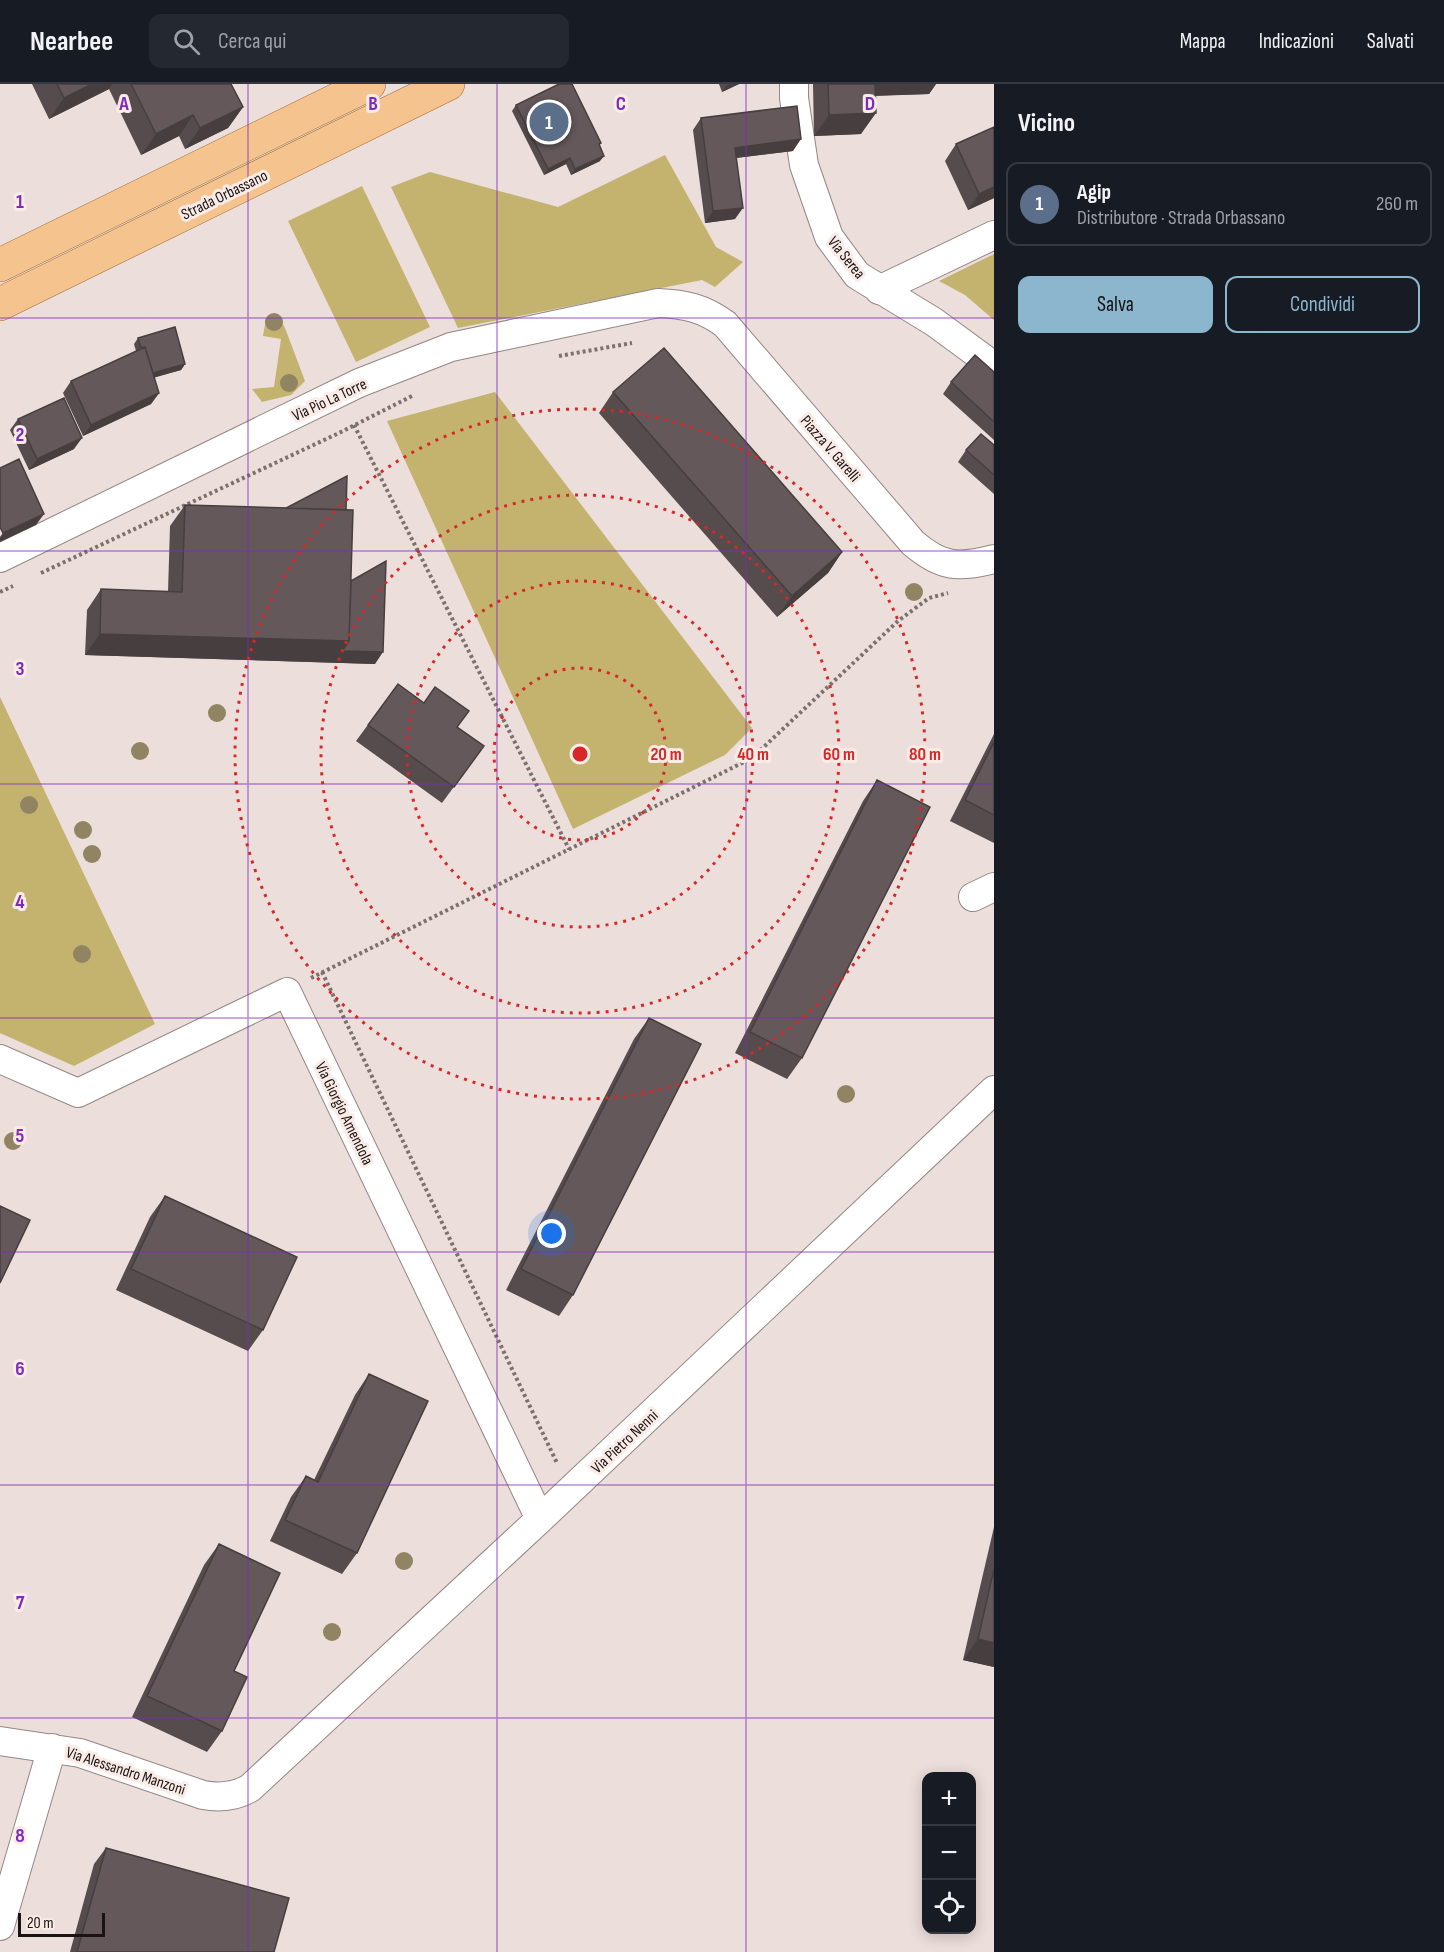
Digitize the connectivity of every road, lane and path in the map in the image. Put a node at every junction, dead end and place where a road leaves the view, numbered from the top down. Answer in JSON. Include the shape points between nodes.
{"nodes":[{"id":1,"x":369,"y":84,"type":"edge"},
{"id":2,"x":448,"y":84,"type":"edge"},
{"id":3,"x":794,"y":84,"type":"edge"},
{"id":4,"x":408,"y":93,"type":"edge"},
{"id":5,"x":994,"y":235,"type":"edge"},
{"id":6,"x":0,"y":265,"type":"edge"},
{"id":7,"x":879,"y":290,"type":"junction"},
{"id":8,"x":0,"y":304,"type":"edge"},
{"id":9,"x":680,"y":304,"type":"joint"},
{"id":10,"x":632,"y":343,"type":"dead end"},
{"id":11,"x":553,"y":357,"type":"dead end"},
{"id":12,"x":994,"y":366,"type":"edge"},
{"id":13,"x":422,"y":391,"type":"dead end"},
{"id":14,"x":338,"y":393,"type":"junction"},
{"id":15,"x":354,"y":425,"type":"junction"},
{"id":16,"x":0,"y":558,"type":"edge"},
{"id":17,"x":994,"y":559,"type":"edge"},
{"id":18,"x":32,"y":577,"type":"dead end"},
{"id":19,"x":21,"y":582,"type":"dead end"},
{"id":20,"x":0,"y":592,"type":"edge"},
{"id":21,"x":955,"y":592,"type":"dead end"},
{"id":22,"x":569,"y":849,"type":"junction"},
{"id":23,"x":322,"y":972,"type":"junction"},
{"id":24,"x":287,"y":992,"type":"junction"},
{"id":25,"x":0,"y":1059,"type":"edge"},
{"id":26,"x":994,"y":1090,"type":"edge"},
{"id":27,"x":571,"y":1490,"type":"junction"},
{"id":28,"x":540,"y":1519,"type":"junction"},
{"id":29,"x":0,"y":1741,"type":"edge"},
{"id":30,"x":52,"y":1748,"type":"junction"},
{"id":31,"x":250,"y":1788,"type":"joint"},
{"id":32,"x":0,"y":1926,"type":"edge"}],
"edges":[{"from":1,"to":6,"type":"main road"},
{"from":2,"to":4,"type":"main road","name":"Strada Orbassano"},
{"from":3,"to":7,"type":"street","name":"Via Serea","via":[[804,165],[829,237],[857,275]]},
{"from":4,"to":8,"type":"main road","name":"Strada Orbassano"},
{"from":5,"to":7,"type":"street"},
{"from":7,"to":12,"type":"street","name":"Via Serea","via":[[933,322]]},
{"from":9,"to":14,"type":"street","name":"Via Pio La Torre","via":[[658,303],[451,347]]},
{"from":9,"to":17,"type":"street","name":"Piazza V. Garelli","via":[[709,313],[725,324],[926,554],[948,565]]},
{"from":10,"to":11,"type":"path"},
{"from":13,"to":15,"type":"path"},
{"from":14,"to":15,"type":"path"},
{"from":14,"to":16,"type":"street","name":"Via Pio La Torre"},
{"from":15,"to":18,"type":"path"},
{"from":15,"to":22,"type":"path"},
{"from":19,"to":20,"type":"path"},
{"from":21,"to":22,"type":"path","via":[[929,598],[898,621],[752,758]]},
{"from":22,"to":23,"type":"path"},
{"from":23,"to":24,"type":"path"},
{"from":23,"to":27,"type":"path"},
{"from":24,"to":25,"type":"street","via":[[78,1093]]},
{"from":24,"to":28,"type":"street","name":"Via Giorgio Amendola"},
{"from":26,"to":27,"type":"street","name":"Via Pietro Nenni"},
{"from":27,"to":28,"type":"street","name":"Via Pietro Nenni"},
{"from":28,"to":31,"type":"street","name":"Via Pietro Nenni"},
{"from":29,"to":30,"type":"street","name":"Via Alessandro Manzoni"},
{"from":30,"to":31,"type":"street","name":"Via Alessandro Manzoni","via":[[81,1753],[203,1795],[240,1794]]},
{"from":30,"to":32,"type":"street"}]}
